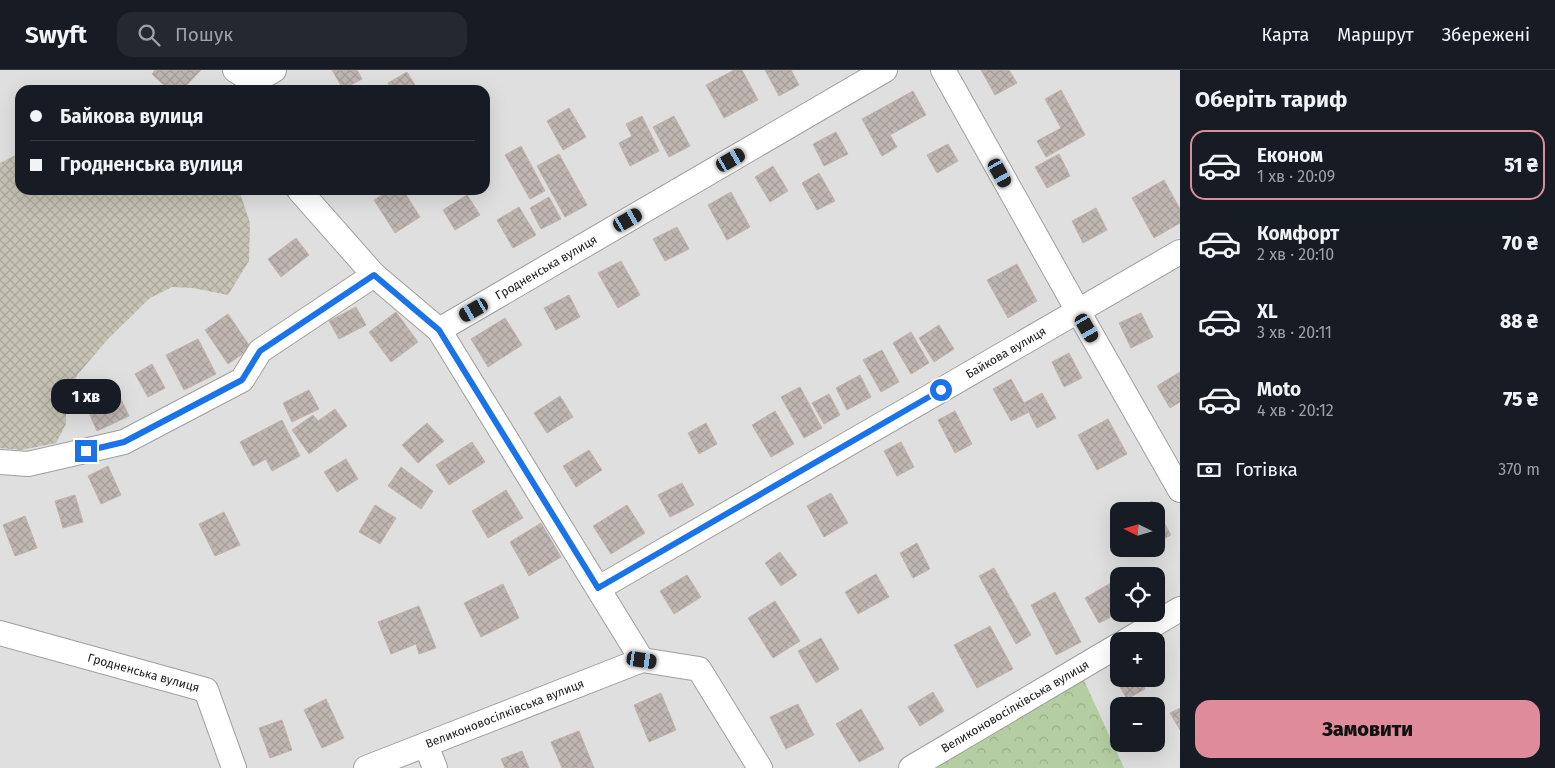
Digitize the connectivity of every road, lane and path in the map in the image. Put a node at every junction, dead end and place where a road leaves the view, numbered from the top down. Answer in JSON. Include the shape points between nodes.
{"nodes":[{"id":1,"x":274,"y":70,"type":"edge"},
{"id":2,"x":885,"y":70,"type":"edge"},
{"id":3,"x":943,"y":70,"type":"edge"},
{"id":4,"x":249,"y":81,"type":"edge"},
{"id":5,"x":303,"y":195,"type":"edge"},
{"id":6,"x":1180,"y":252,"type":"edge"},
{"id":7,"x":374,"y":275,"type":"junction"},
{"id":8,"x":1078,"y":311,"type":"junction"},
{"id":9,"x":439,"y":330,"type":"junction"},
{"id":10,"x":0,"y":462,"type":"edge"},
{"id":11,"x":1180,"y":490,"type":"edge"},
{"id":12,"x":598,"y":588,"type":"junction"},
{"id":13,"x":1180,"y":609,"type":"edge"},
{"id":14,"x":1141,"y":632,"type":"edge"},
{"id":15,"x":0,"y":633,"type":"edge"},
{"id":16,"x":1110,"y":651,"type":"edge"},
{"id":17,"x":642,"y":660,"type":"junction"},
{"id":18,"x":426,"y":745,"type":"junction"},
{"id":19,"x":234,"y":768,"type":"edge"},
{"id":20,"x":366,"y":768,"type":"edge"},
{"id":21,"x":435,"y":768,"type":"edge"},
{"id":22,"x":760,"y":768,"type":"edge"},
{"id":23,"x":912,"y":768,"type":"edge"}],
"edges":[{"from":1,"to":4,"type":"street"},
{"from":2,"to":9,"type":"street","name":"Гродненська вулиця"},
{"from":3,"to":8,"type":"street"},
{"from":5,"to":7,"type":"street"},
{"from":6,"to":8,"type":"street","name":"Байкова вулиця"},
{"from":7,"to":9,"type":"street"},
{"from":7,"to":10,"type":"street","via":[[260,351],[242,380],[124,442],[28,464]]},
{"from":8,"to":11,"type":"street"},
{"from":8,"to":12,"type":"street","name":"Байкова вулиця"},
{"from":9,"to":12,"type":"street"},
{"from":12,"to":17,"type":"street"},
{"from":13,"to":14,"type":"street"},
{"from":15,"to":19,"type":"street","name":"Гродненська вулиця","via":[[206,690]]},
{"from":16,"to":23,"type":"street","name":"Великоновосілківська вулиця"},
{"from":17,"to":18,"type":"street","name":"Великоновосілківська вулиця"},
{"from":17,"to":22,"type":"street","via":[[699,669]]},
{"from":18,"to":20,"type":"street","name":"Великоновосілківська вулиця"},
{"from":18,"to":21,"type":"street"}]}
